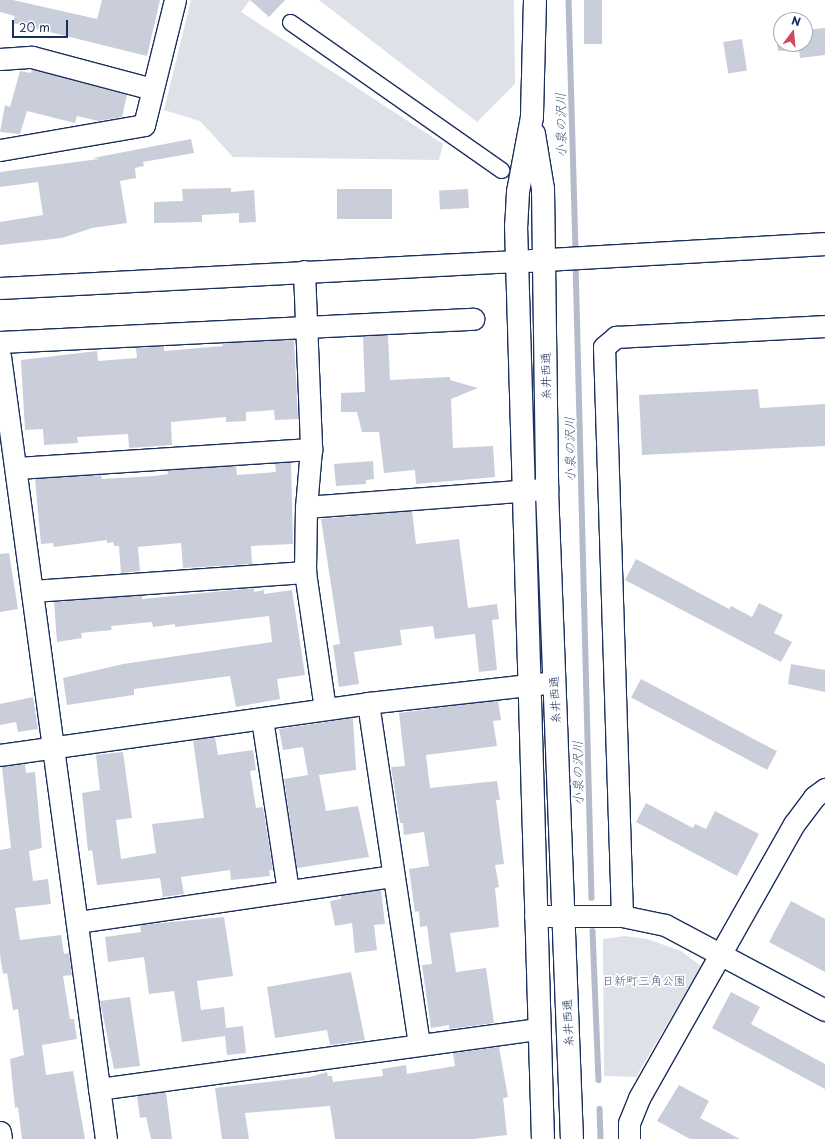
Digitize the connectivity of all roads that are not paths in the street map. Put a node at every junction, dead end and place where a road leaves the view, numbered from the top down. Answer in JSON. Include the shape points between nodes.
{"nodes":[{"id":1,"x":175,"y":0,"type":"edge"},
{"id":2,"x":535,"y":0,"type":"edge"},
{"id":3,"x":290,"y":22,"type":"dead end"},
{"id":4,"x":0,"y":59,"type":"edge"},
{"id":5,"x":152,"y":89,"type":"junction"},
{"id":6,"x":532,"y":117,"type":"junction"},
{"id":7,"x":0,"y":150,"type":"edge"},
{"id":8,"x":502,"y":170,"type":"dead end"},
{"id":9,"x":825,"y":244,"type":"edge"},
{"id":10,"x":554,"y":260,"type":"junction"},
{"id":11,"x":517,"y":261,"type":"junction"},
{"id":12,"x":304,"y":271,"type":"junction"},
{"id":13,"x":0,"y":288,"type":"edge"},
{"id":14,"x":473,"y":319,"type":"dead end"},
{"id":15,"x":825,"y":326,"type":"edge"},
{"id":16,"x":306,"y":327,"type":"junction"},
{"id":17,"x":0,"y":342,"type":"edge"},
{"id":18,"x":0,"y":356,"type":"edge"},
{"id":19,"x":312,"y":449,"type":"junction"},
{"id":20,"x":16,"y":468,"type":"junction"},
{"id":21,"x":547,"y":489,"type":"junction"},
{"id":22,"x":524,"y":490,"type":"junction"},
{"id":23,"x":306,"y":507,"type":"junction"},
{"id":24,"x":305,"y":572,"type":"junction"},
{"id":25,"x":32,"y":591,"type":"junction"},
{"id":26,"x":554,"y":682,"type":"junction"},
{"id":27,"x":530,"y":685,"type":"junction"},
{"id":28,"x":368,"y":703,"type":"junction"},
{"id":29,"x":325,"y":709,"type":"junction"},
{"id":30,"x":262,"y":719,"type":"junction"},
{"id":31,"x":55,"y":747,"type":"junction"},
{"id":32,"x":0,"y":755,"type":"edge"},
{"id":33,"x":825,"y":789,"type":"edge"},
{"id":34,"x":392,"y":876,"type":"junction"},
{"id":35,"x":288,"y":891,"type":"junction"},
{"id":36,"x":535,"y":916,"type":"junction"},
{"id":37,"x":565,"y":916,"type":"junction"},
{"id":38,"x":622,"y":916,"type":"junction"},
{"id":39,"x":77,"y":922,"type":"junction"},
{"id":40,"x":721,"y":953,"type":"junction"},
{"id":41,"x":825,"y":1010,"type":"edge"},
{"id":42,"x":539,"y":1029,"type":"junction"},
{"id":43,"x":419,"y":1044,"type":"junction"},
{"id":44,"x":99,"y":1089,"type":"junction"},
{"id":45,"x":0,"y":1132,"type":"edge"},
{"id":46,"x":1,"y":1139,"type":"edge"},
{"id":47,"x":106,"y":1139,"type":"edge"},
{"id":48,"x":543,"y":1139,"type":"edge"},
{"id":49,"x":572,"y":1139,"type":"edge"},
{"id":50,"x":629,"y":1139,"type":"edge"}],
"edges":[{"from":1,"to":5,"type":"street"},
{"from":2,"to":6,"type":"street"},
{"from":3,"to":8,"type":"street"},
{"from":4,"to":5,"type":"street","via":[[32,57]]},
{"from":5,"to":7,"type":"street","via":[[144,125]]},
{"from":6,"to":10,"type":"street","name":"糸井西通"},
{"from":6,"to":11,"type":"street","name":"糸井西通","via":[[518,192]]},
{"from":9,"to":10,"type":"street"},
{"from":10,"to":11,"type":"street"},
{"from":10,"to":21,"type":"street","name":"糸井西通"},
{"from":11,"to":12,"type":"street"},
{"from":11,"to":22,"type":"street","name":"糸井西通"},
{"from":12,"to":13,"type":"street"},
{"from":12,"to":16,"type":"street"},
{"from":14,"to":16,"type":"street"},
{"from":15,"to":38,"type":"street","via":[[616,337],[604,347]]},
{"from":16,"to":17,"type":"street"},
{"from":16,"to":19,"type":"street"},
{"from":18,"to":20,"type":"street"},
{"from":19,"to":20,"type":"street"},
{"from":19,"to":23,"type":"street"},
{"from":20,"to":25,"type":"street"},
{"from":21,"to":22,"type":"street"},
{"from":21,"to":26,"type":"street","name":"糸井西通"},
{"from":22,"to":23,"type":"street"},
{"from":22,"to":27,"type":"street","name":"糸井西通"},
{"from":23,"to":24,"type":"street"},
{"from":24,"to":25,"type":"street"},
{"from":24,"to":29,"type":"street"},
{"from":25,"to":31,"type":"street"},
{"from":26,"to":27,"type":"street"},
{"from":26,"to":37,"type":"street","name":"糸井西通"},
{"from":27,"to":28,"type":"street"},
{"from":27,"to":36,"type":"street","name":"糸井西通"},
{"from":28,"to":29,"type":"street"},
{"from":28,"to":34,"type":"street"},
{"from":29,"to":30,"type":"street"},
{"from":30,"to":31,"type":"street"},
{"from":30,"to":35,"type":"street"},
{"from":31,"to":32,"type":"street"},
{"from":31,"to":39,"type":"street"},
{"from":33,"to":40,"type":"street","via":[[814,797],[794,824]]},
{"from":34,"to":35,"type":"street"},
{"from":34,"to":43,"type":"street"},
{"from":35,"to":39,"type":"street"},
{"from":36,"to":37,"type":"street"},
{"from":36,"to":42,"type":"street","name":"糸井西通"},
{"from":37,"to":38,"type":"street"},
{"from":37,"to":49,"type":"street","name":"糸井西通"},
{"from":38,"to":40,"type":"street","via":[[665,925]]},
{"from":39,"to":44,"type":"street"},
{"from":40,"to":41,"type":"street"},
{"from":40,"to":50,"type":"street","via":[[640,1098],[629,1123]]},
{"from":42,"to":43,"type":"street"},
{"from":42,"to":48,"type":"street","name":"糸井西通"},
{"from":43,"to":44,"type":"street"},
{"from":44,"to":47,"type":"street"},
{"from":45,"to":46,"type":"street"}]}
